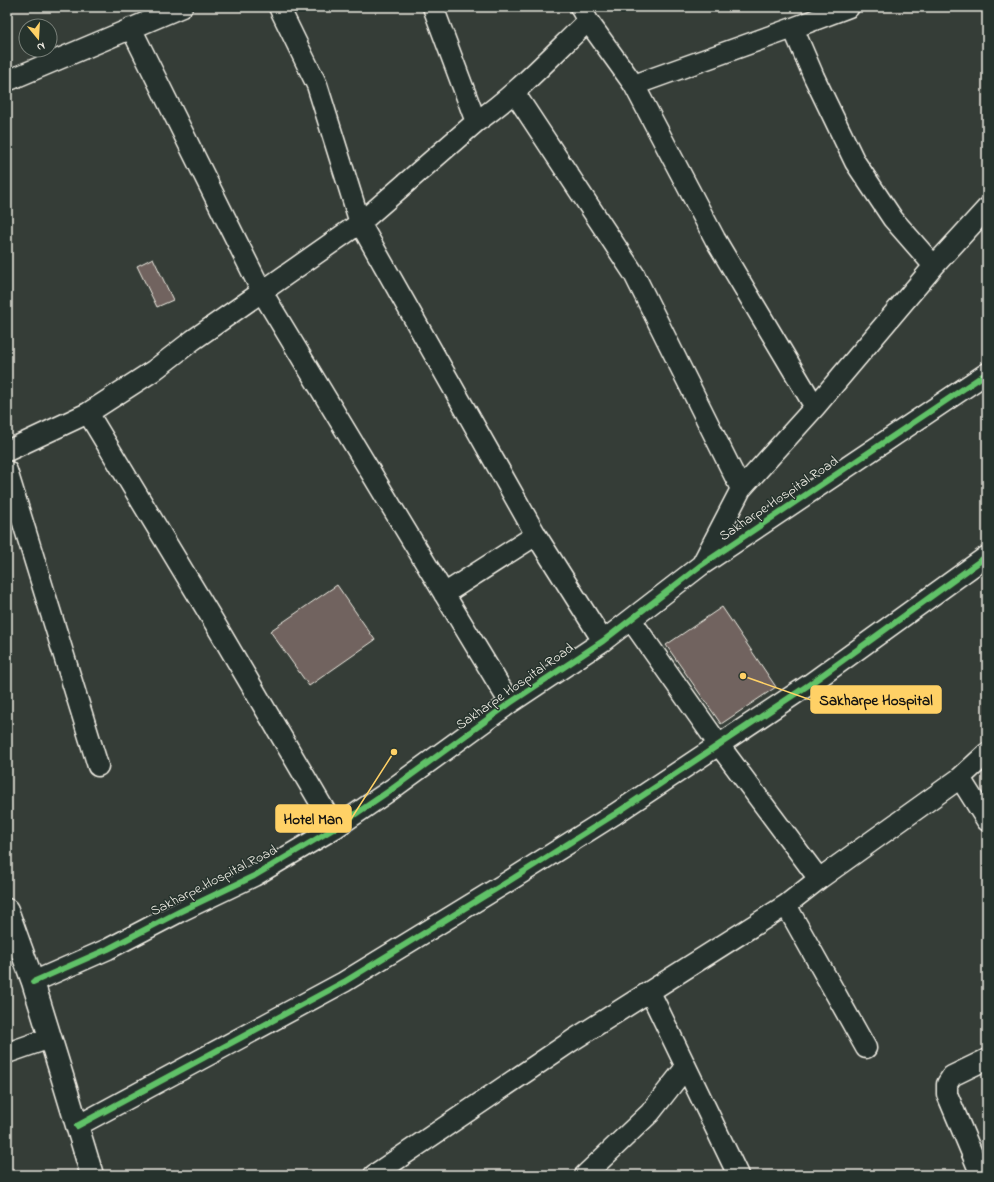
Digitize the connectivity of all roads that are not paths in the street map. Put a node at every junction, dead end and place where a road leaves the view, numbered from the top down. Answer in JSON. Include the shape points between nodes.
{"nodes":[{"id":1,"x":182,"y":7,"type":"edge"},
{"id":2,"x":279,"y":7,"type":"edge"},
{"id":3,"x":433,"y":7,"type":"edge"},
{"id":4,"x":849,"y":7,"type":"edge"},
{"id":5,"x":584,"y":14,"type":"edge"},
{"id":6,"x":131,"y":28,"type":"junction"},
{"id":7,"x":793,"y":28,"type":"junction"},
{"id":8,"x":7,"y":81,"type":"edge"},
{"id":9,"x":634,"y":85,"type":"junction"},
{"id":10,"x":514,"y":92,"type":"junction"},
{"id":11,"x":476,"y":122,"type":"junction"},
{"id":12,"x":987,"y":208,"type":"edge"},
{"id":13,"x":360,"y":223,"type":"junction"},
{"id":14,"x":934,"y":266,"type":"junction"},
{"id":15,"x":262,"y":292,"type":"junction"},
{"id":16,"x":987,"y":373,"type":"edge"},
{"id":17,"x":815,"y":407,"type":"junction"},
{"id":18,"x":88,"y":413,"type":"junction"},
{"id":19,"x":7,"y":451,"type":"edge"},
{"id":20,"x":7,"y":471,"type":"edge"},
{"id":21,"x":741,"y":489,"type":"junction"},
{"id":22,"x":536,"y":535,"type":"junction"},
{"id":23,"x":987,"y":556,"type":"edge"},
{"id":24,"x":700,"y":566,"type":"junction"},
{"id":25,"x":444,"y":594,"type":"junction"},
{"id":26,"x":630,"y":620,"type":"junction"},
{"id":27,"x":603,"y":641,"type":"junction"},
{"id":28,"x":510,"y":702,"type":"junction"},
{"id":29,"x":719,"y":745,"type":"junction"},
{"id":30,"x":987,"y":753,"type":"edge"},
{"id":31,"x":98,"y":766,"type":"dead end"},
{"id":32,"x":960,"y":778,"type":"junction"},
{"id":33,"x":987,"y":821,"type":"edge"},
{"id":34,"x":335,"y":828,"type":"junction"},
{"id":35,"x":819,"y":879,"type":"junction"},
{"id":36,"x":786,"y":905,"type":"junction"},
{"id":37,"x":7,"y":910,"type":"edge"},
{"id":38,"x":33,"y":982,"type":"junction"},
{"id":39,"x":650,"y":992,"type":"junction"},
{"id":40,"x":50,"y":1038,"type":"junction"},
{"id":41,"x":866,"y":1048,"type":"dead end"},
{"id":42,"x":7,"y":1053,"type":"edge"},
{"id":43,"x":987,"y":1059,"type":"edge"},
{"id":44,"x":686,"y":1067,"type":"junction"},
{"id":45,"x":76,"y":1126,"type":"junction"},
{"id":46,"x":92,"y":1175,"type":"edge"},
{"id":47,"x":374,"y":1175,"type":"edge"},
{"id":48,"x":585,"y":1175,"type":"edge"},
{"id":49,"x":738,"y":1175,"type":"edge"},
{"id":50,"x":981,"y":1175,"type":"edge"}],
"edges":[{"from":1,"to":6,"type":"street"},
{"from":2,"to":13,"type":"street","via":[[317,85]]},
{"from":3,"to":11,"type":"street"},
{"from":4,"to":7,"type":"street"},
{"from":5,"to":9,"type":"street"},
{"from":5,"to":10,"type":"street"},
{"from":6,"to":8,"type":"street"},
{"from":6,"to":15,"type":"street"},
{"from":7,"to":9,"type":"street"},
{"from":7,"to":14,"type":"street","via":[[855,162],[894,219]]},
{"from":9,"to":17,"type":"street","via":[[715,239]]},
{"from":10,"to":11,"type":"street"},
{"from":10,"to":21,"type":"street","via":[[634,274]]},
{"from":11,"to":13,"type":"street"},
{"from":12,"to":14,"type":"street"},
{"from":13,"to":15,"type":"street"},
{"from":13,"to":22,"type":"street"},
{"from":14,"to":17,"type":"street"},
{"from":15,"to":18,"type":"street","via":[[153,371]]},
{"from":15,"to":25,"type":"street"},
{"from":16,"to":24,"type":"street","name":"Sakharpe Hospital Road"},
{"from":17,"to":21,"type":"street"},
{"from":18,"to":19,"type":"street"},
{"from":18,"to":34,"type":"street"},
{"from":20,"to":31,"type":"street"},
{"from":21,"to":24,"type":"street"},
{"from":22,"to":25,"type":"street"},
{"from":22,"to":27,"type":"street"},
{"from":23,"to":29,"type":"street","via":[[810,684]]},
{"from":24,"to":26,"type":"street","name":"Sakharpe Hospital Road"},
{"from":25,"to":28,"type":"street"},
{"from":26,"to":27,"type":"street","name":"Sakharpe Hospital Road"},
{"from":26,"to":29,"type":"street"},
{"from":27,"to":28,"type":"street","name":"Sakharpe Hospital Road"},
{"from":28,"to":34,"type":"street","name":"Sakharpe Hospital Road"},
{"from":29,"to":35,"type":"street"},
{"from":29,"to":45,"type":"street","via":[[522,873],[344,982]]},
{"from":30,"to":32,"type":"street"},
{"from":32,"to":33,"type":"street"},
{"from":32,"to":35,"type":"street"},
{"from":34,"to":38,"type":"street","name":"Sakharpe Hospital Road","via":[[254,876],[108,949]]},
{"from":35,"to":36,"type":"street"},
{"from":36,"to":39,"type":"street"},
{"from":36,"to":41,"type":"street"},
{"from":37,"to":38,"type":"main road"},
{"from":38,"to":40,"type":"main road"},
{"from":39,"to":44,"type":"street"},
{"from":39,"to":47,"type":"street","via":[[573,1040]]},
{"from":40,"to":42,"type":"street"},
{"from":40,"to":45,"type":"main road"},
{"from":43,"to":50,"type":"street","via":[[952,1076],[947,1084],[947,1094]]},
{"from":44,"to":48,"type":"street","via":[[650,1113]]},
{"from":44,"to":49,"type":"street"},
{"from":45,"to":46,"type":"main road"}]}
